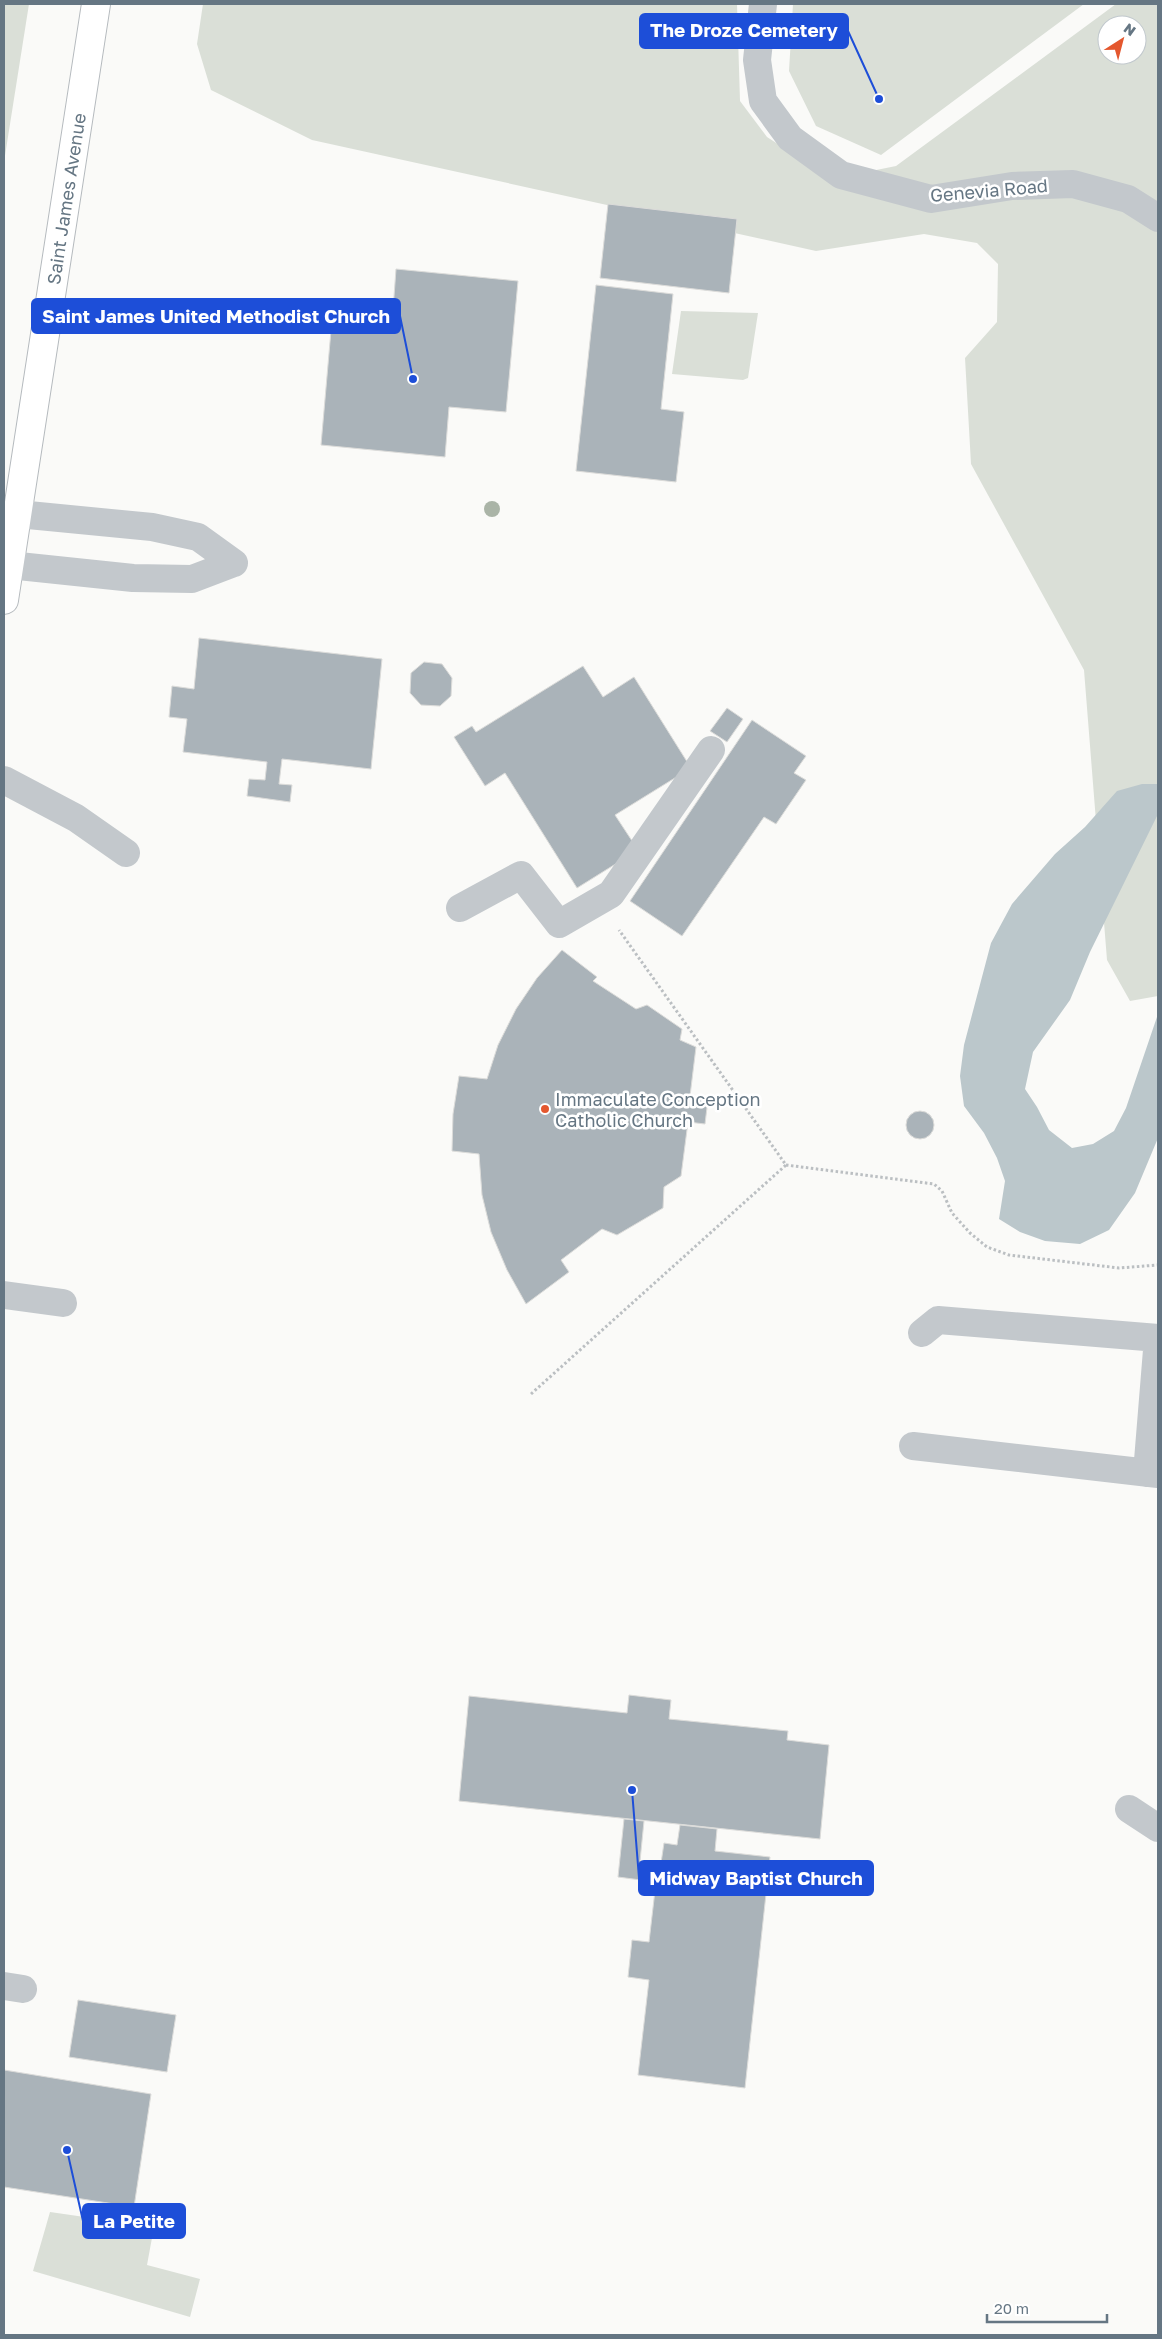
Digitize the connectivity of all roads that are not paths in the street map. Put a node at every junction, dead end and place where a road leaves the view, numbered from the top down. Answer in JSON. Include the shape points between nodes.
{"nodes":[{"id":1,"x":96,"y":4,"type":"edge"},
{"id":2,"x":763,"y":4,"type":"edge"},
{"id":3,"x":1158,"y":218,"type":"edge"},
{"id":4,"x":18,"y":514,"type":"junction"},
{"id":5,"x":9,"y":564,"type":"junction"},
{"id":6,"x":4,"y":600,"type":"edge"},
{"id":7,"x":711,"y":750,"type":"dead end"},
{"id":8,"x":4,"y":780,"type":"edge"},
{"id":9,"x":126,"y":853,"type":"dead end"},
{"id":10,"x":460,"y":908,"type":"dead end"},
{"id":11,"x":4,"y":1294,"type":"edge"},
{"id":12,"x":63,"y":1303,"type":"dead end"},
{"id":13,"x":922,"y":1333,"type":"dead end"},
{"id":14,"x":1158,"y":1338,"type":"edge"},
{"id":15,"x":913,"y":1446,"type":"dead end"},
{"id":16,"x":1153,"y":1474,"type":"edge"},
{"id":17,"x":1129,"y":1809,"type":"dead end"},
{"id":18,"x":1158,"y":1828,"type":"edge"}],
"edges":[{"from":1,"to":4,"type":"main road","name":"Saint James Avenue"},
{"from":2,"to":3,"type":"street","name":"Genevia Road","via":[[757,60],[763,101],[790,138],[841,174],[931,199],[1012,186],[1073,184],[1128,199]]},
{"from":4,"to":5,"type":"main road","name":"Saint James Avenue"},
{"from":4,"to":5,"type":"street","via":[[152,526],[198,537],[234,563],[192,579],[133,578]]},
{"from":5,"to":6,"type":"main road","name":"Saint James Avenue"},
{"from":7,"to":10,"type":"street","via":[[611,894],[559,924],[521,875]]},
{"from":8,"to":9,"type":"street","via":[[76,818]]},
{"from":11,"to":12,"type":"street"},
{"from":13,"to":14,"type":"street","via":[[938,1320]]},
{"from":14,"to":16,"type":"street"},
{"from":15,"to":16,"type":"street"},
{"from":17,"to":18,"type":"street"}]}
